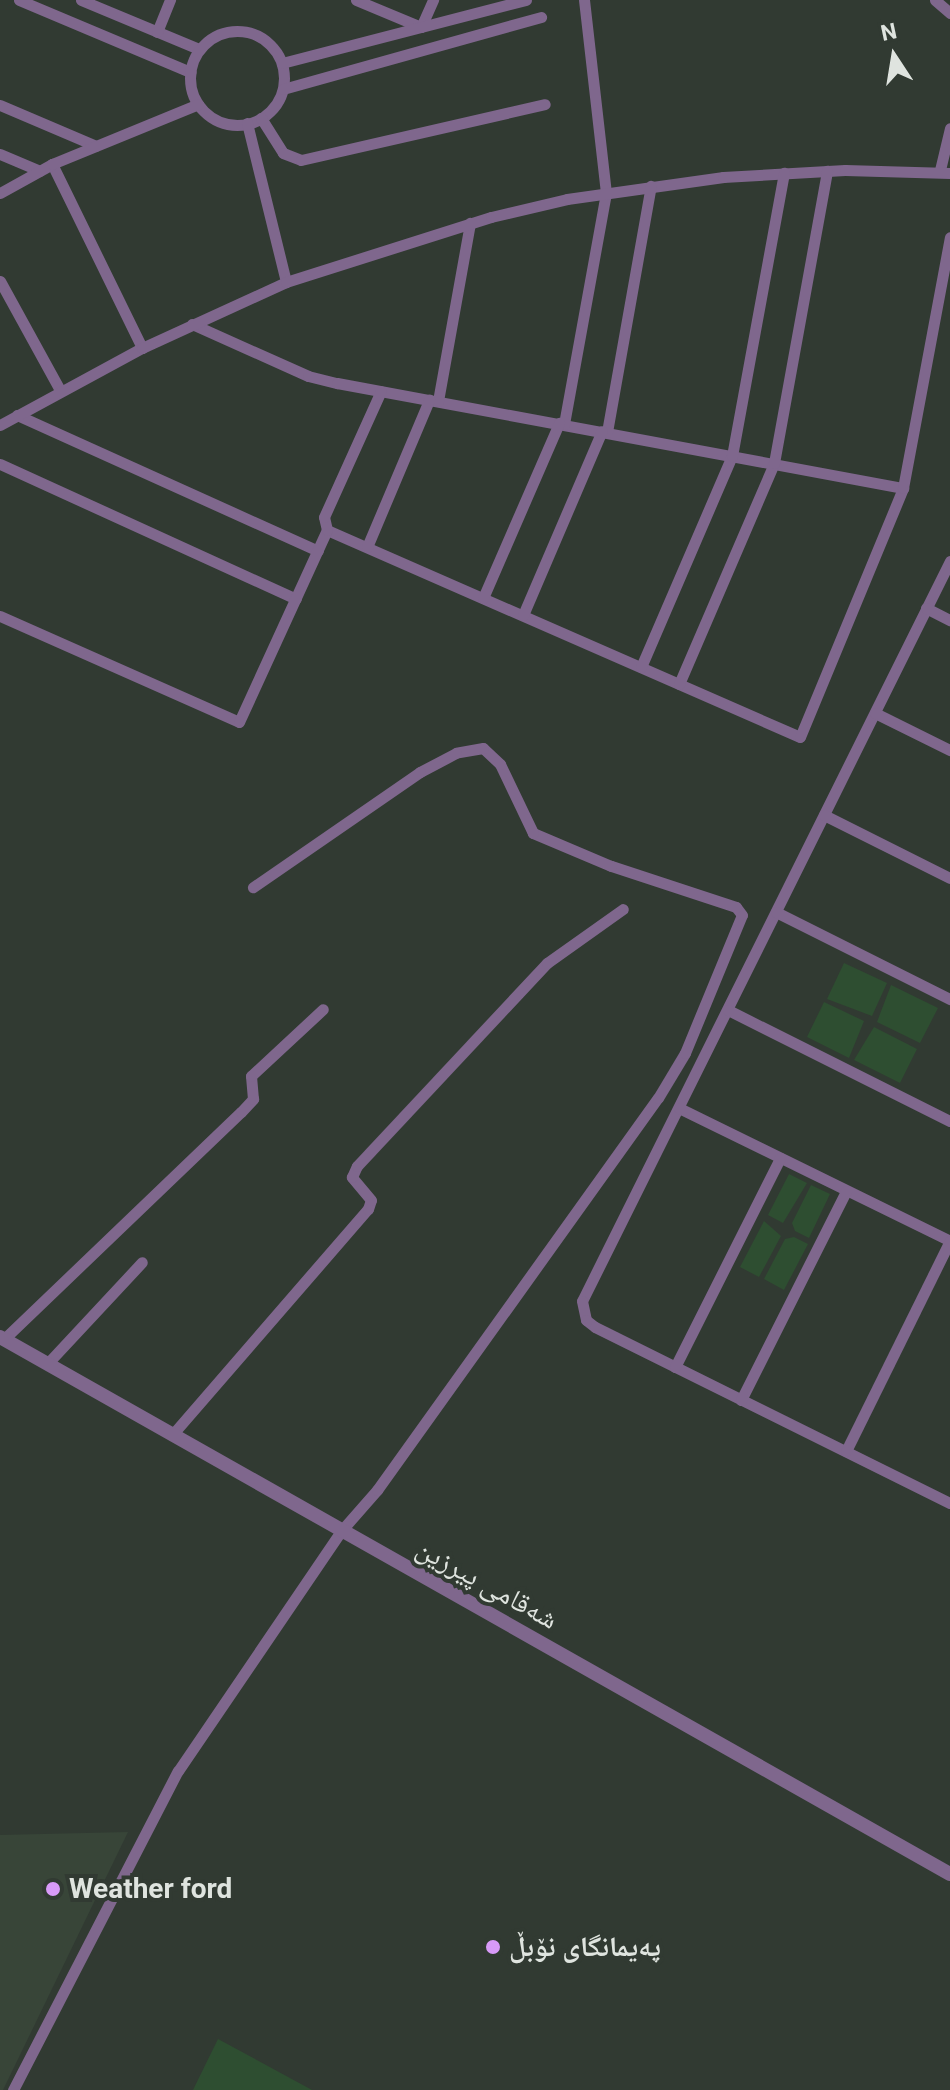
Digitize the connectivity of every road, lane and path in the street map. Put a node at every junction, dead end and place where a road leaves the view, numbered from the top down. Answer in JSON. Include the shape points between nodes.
{"nodes":[{"id":1,"x":19,"y":0,"type":"edge"},
{"id":2,"x":81,"y":0,"type":"edge"},
{"id":3,"x":170,"y":0,"type":"edge"},
{"id":4,"x":356,"y":0,"type":"edge"},
{"id":5,"x":433,"y":0,"type":"edge"},
{"id":6,"x":526,"y":0,"type":"edge"},
{"id":7,"x":584,"y":0,"type":"edge"},
{"id":8,"x":935,"y":0,"type":"edge"},
{"id":9,"x":950,"y":13,"type":"edge"},
{"id":10,"x":541,"y":17,"type":"dead end"},
{"id":11,"x":421,"y":27,"type":"junction"},
{"id":12,"x":157,"y":32,"type":"junction"},
{"id":13,"x":199,"y":49,"type":"junction"},
{"id":14,"x":282,"y":63,"type":"junction"},
{"id":15,"x":190,"y":72,"type":"junction"},
{"id":16,"x":283,"y":89,"type":"junction"},
{"id":17,"x":198,"y":104,"type":"junction"},
{"id":18,"x":545,"y":104,"type":"dead end"},
{"id":19,"x":0,"y":105,"type":"edge"},
{"id":20,"x":261,"y":118,"type":"junction"},
{"id":21,"x":247,"y":123,"type":"junction"},
{"id":22,"x":950,"y":128,"type":"edge"},
{"id":23,"x":96,"y":146,"type":"junction"},
{"id":24,"x":0,"y":154,"type":"edge"},
{"id":25,"x":52,"y":164,"type":"junction"},
{"id":26,"x":40,"y":171,"type":"junction"},
{"id":27,"x":827,"y":171,"type":"junction"},
{"id":28,"x":945,"y":172,"type":"edge"},
{"id":29,"x":784,"y":173,"type":"junction"},
{"id":30,"x":651,"y":186,"type":"junction"},
{"id":31,"x":0,"y":193,"type":"edge"},
{"id":32,"x":606,"y":193,"type":"junction"},
{"id":33,"x":470,"y":223,"type":"junction"},
{"id":34,"x":950,"y":237,"type":"edge"},
{"id":35,"x":0,"y":281,"type":"edge"},
{"id":36,"x":286,"y":282,"type":"junction"},
{"id":37,"x":192,"y":324,"type":"junction"},
{"id":38,"x":142,"y":348,"type":"junction"},
{"id":39,"x":60,"y":390,"type":"junction"},
{"id":40,"x":381,"y":391,"type":"junction"},
{"id":41,"x":433,"y":400,"type":"junction"},
{"id":42,"x":17,"y":415,"type":"junction"},
{"id":43,"x":562,"y":424,"type":"junction"},
{"id":44,"x":0,"y":425,"type":"edge"},
{"id":45,"x":604,"y":431,"type":"junction"},
{"id":46,"x":732,"y":456,"type":"junction"},
{"id":47,"x":774,"y":463,"type":"junction"},
{"id":48,"x":0,"y":464,"type":"edge"},
{"id":49,"x":903,"y":488,"type":"junction"},
{"id":50,"x":327,"y":530,"type":"junction"},
{"id":51,"x":367,"y":547,"type":"junction"},
{"id":52,"x":318,"y":551,"type":"junction"},
{"id":53,"x":950,"y":561,"type":"edge"},
{"id":54,"x":483,"y":598,"type":"junction"},
{"id":55,"x":296,"y":599,"type":"junction"},
{"id":56,"x":926,"y":608,"type":"junction"},
{"id":57,"x":523,"y":615,"type":"junction"},
{"id":58,"x":0,"y":616,"type":"edge"},
{"id":59,"x":950,"y":620,"type":"edge"},
{"id":60,"x":641,"y":667,"type":"junction"},
{"id":61,"x":679,"y":684,"type":"junction"},
{"id":62,"x":875,"y":713,"type":"junction"},
{"id":63,"x":950,"y":750,"type":"edge"},
{"id":64,"x":824,"y":815,"type":"junction"},
{"id":65,"x":950,"y":878,"type":"edge"},
{"id":66,"x":253,"y":887,"type":"dead end"},
{"id":67,"x":623,"y":909,"type":"dead end"},
{"id":68,"x":776,"y":912,"type":"junction"},
{"id":69,"x":950,"y":999,"type":"edge"},
{"id":70,"x":323,"y":1009,"type":"dead end"},
{"id":71,"x":728,"y":1010,"type":"junction"},
{"id":72,"x":679,"y":1108,"type":"junction"},
{"id":73,"x":950,"y":1121,"type":"edge"},
{"id":74,"x":780,"y":1158,"type":"junction"},
{"id":75,"x":846,"y":1191,"type":"junction"},
{"id":76,"x":950,"y":1241,"type":"edge"},
{"id":77,"x":142,"y":1262,"type":"dead end"},
{"id":78,"x":2,"y":1338,"type":"edge"},
{"id":79,"x":47,"y":1364,"type":"junction"},
{"id":80,"x":675,"y":1367,"type":"junction"},
{"id":81,"x":741,"y":1400,"type":"junction"},
{"id":82,"x":172,"y":1435,"type":"junction"},
{"id":83,"x":846,"y":1451,"type":"junction"},
{"id":84,"x":949,"y":1499,"type":"edge"},
{"id":85,"x":341,"y":1531,"type":"junction"},
{"id":86,"x":950,"y":1874,"type":"edge"},
{"id":87,"x":13,"y":2090,"type":"edge"}],
"edges":[{"from":1,"to":15,"type":"street"},
{"from":2,"to":12,"type":"street"},
{"from":3,"to":12,"type":"street"},
{"from":4,"to":11,"type":"street"},
{"from":5,"to":11,"type":"street"},
{"from":6,"to":11,"type":"street"},
{"from":7,"to":32,"type":"street"},
{"from":8,"to":9,"type":"street"},
{"from":10,"to":16,"type":"street"},
{"from":11,"to":14,"type":"street"},
{"from":12,"to":13,"type":"street"},
{"from":13,"to":14,"type":"street","via":[[219,34],[248,32],[267,42]]},
{"from":13,"to":15,"type":"street"},
{"from":14,"to":16,"type":"street"},
{"from":15,"to":17,"type":"street"},
{"from":16,"to":20,"type":"street"},
{"from":17,"to":21,"type":"street","via":[[218,121]]},
{"from":17,"to":23,"type":"street"},
{"from":18,"to":20,"type":"street","via":[[301,160],[283,153]]},
{"from":19,"to":23,"type":"street"},
{"from":20,"to":21,"type":"street"},
{"from":21,"to":36,"type":"street"},
{"from":22,"to":28,"type":"street"},
{"from":23,"to":25,"type":"street"},
{"from":24,"to":26,"type":"street"},
{"from":25,"to":26,"type":"street"},
{"from":25,"to":38,"type":"street"},
{"from":26,"to":31,"type":"street"},
{"from":27,"to":28,"type":"street"},
{"from":27,"to":29,"type":"street"},
{"from":27,"to":47,"type":"street"},
{"from":29,"to":30,"type":"street"},
{"from":29,"to":46,"type":"street"},
{"from":30,"to":32,"type":"street"},
{"from":30,"to":45,"type":"street"},
{"from":32,"to":33,"type":"street"},
{"from":32,"to":43,"type":"street"},
{"from":33,"to":36,"type":"street"},
{"from":33,"to":41,"type":"street"},
{"from":34,"to":49,"type":"street"},
{"from":35,"to":39,"type":"street"},
{"from":36,"to":37,"type":"street"},
{"from":37,"to":38,"type":"street"},
{"from":37,"to":40,"type":"street","via":[[308,376]]},
{"from":38,"to":39,"type":"street"},
{"from":39,"to":42,"type":"street"},
{"from":40,"to":41,"type":"street"},
{"from":40,"to":50,"type":"street","via":[[324,517]]},
{"from":41,"to":43,"type":"street"},
{"from":41,"to":51,"type":"street"},
{"from":42,"to":44,"type":"street"},
{"from":42,"to":52,"type":"street"},
{"from":43,"to":45,"type":"street"},
{"from":43,"to":54,"type":"street"},
{"from":45,"to":46,"type":"street"},
{"from":45,"to":57,"type":"street"},
{"from":46,"to":47,"type":"street"},
{"from":46,"to":60,"type":"street"},
{"from":47,"to":49,"type":"street"},
{"from":47,"to":61,"type":"street"},
{"from":48,"to":55,"type":"street"},
{"from":49,"to":61,"type":"street","via":[[800,737]]},
{"from":50,"to":51,"type":"street"},
{"from":50,"to":52,"type":"street"},
{"from":51,"to":54,"type":"street"},
{"from":52,"to":55,"type":"street"},
{"from":53,"to":56,"type":"street"},
{"from":54,"to":57,"type":"street"},
{"from":55,"to":58,"type":"street","via":[[239,722]]},
{"from":56,"to":59,"type":"street"},
{"from":56,"to":62,"type":"street"},
{"from":57,"to":60,"type":"street"},
{"from":60,"to":61,"type":"street"},
{"from":62,"to":63,"type":"street"},
{"from":62,"to":64,"type":"street"},
{"from":64,"to":65,"type":"street"},
{"from":64,"to":68,"type":"street"},
{"from":66,"to":85,"type":"street","via":[[420,772],[456,753],[483,748],[500,764],[533,833],[611,866],[736,907],[742,915],[685,1053],[664,1089],[377,1490]]},
{"from":67,"to":82,"type":"street","via":[[547,963],[357,1166],[352,1177],[371,1200],[368,1209]]},
{"from":68,"to":69,"type":"street"},
{"from":68,"to":71,"type":"street"},
{"from":70,"to":78,"type":"street","via":[[251,1076],[253,1099],[241,1112]]},
{"from":71,"to":72,"type":"street"},
{"from":71,"to":73,"type":"street"},
{"from":72,"to":74,"type":"street"},
{"from":72,"to":80,"type":"street","via":[[582,1301],[586,1320],[595,1327]]},
{"from":74,"to":75,"type":"street"},
{"from":74,"to":80,"type":"street"},
{"from":75,"to":76,"type":"street"},
{"from":75,"to":81,"type":"street"},
{"from":76,"to":83,"type":"street"},
{"from":77,"to":79,"type":"street"},
{"from":78,"to":79,"type":"street","name":"شەقامی پیرزین"},
{"from":79,"to":82,"type":"street","name":"شەقامی پیرزین"},
{"from":80,"to":81,"type":"street"},
{"from":81,"to":83,"type":"street"},
{"from":82,"to":85,"type":"street","name":"شەقامی پیرزین"},
{"from":83,"to":84,"type":"street"},
{"from":85,"to":86,"type":"street","name":"شەقامی پیرزین"},
{"from":85,"to":87,"type":"street","via":[[178,1771]]}]}
